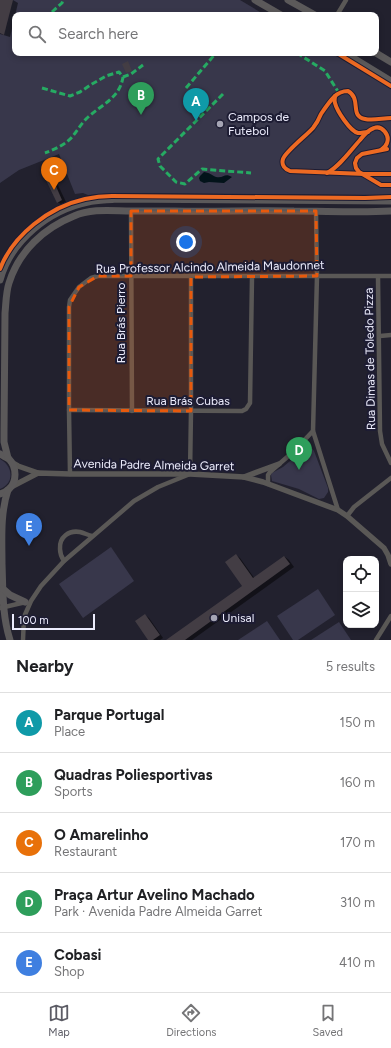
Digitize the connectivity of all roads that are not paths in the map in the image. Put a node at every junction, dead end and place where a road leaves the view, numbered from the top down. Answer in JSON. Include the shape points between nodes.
{"nodes":[{"id":1,"x":255,"y":0,"type":"edge"},
{"id":2,"x":288,"y":0,"type":"edge"},
{"id":3,"x":346,"y":0,"type":"edge"},
{"id":4,"x":276,"y":12,"type":"edge"},
{"id":5,"x":310,"y":12,"type":"edge"},
{"id":6,"x":339,"y":12,"type":"edge"},
{"id":7,"x":379,"y":55,"type":"edge"},
{"id":8,"x":350,"y":56,"type":"edge"},
{"id":9,"x":391,"y":62,"type":"edge"},
{"id":10,"x":391,"y":81,"type":"edge"},
{"id":11,"x":391,"y":201,"type":"edge"},
{"id":12,"x":131,"y":211,"type":"junction"},
{"id":13,"x":316,"y":211,"type":"junction"},
{"id":14,"x":391,"y":211,"type":"edge"},
{"id":15,"x":131,"y":276,"type":"junction"},
{"id":16,"x":191,"y":276,"type":"junction"},
{"id":17,"x":317,"y":276,"type":"junction"},
{"id":18,"x":391,"y":276,"type":"edge"},
{"id":19,"x":252,"y":277,"type":"junction"},
{"id":20,"x":378,"y":277,"type":"junction"},
{"id":21,"x":0,"y":280,"type":"edge"},
{"id":22,"x":391,"y":335,"type":"edge"},
{"id":23,"x":380,"y":336,"type":"junction"},
{"id":24,"x":69,"y":410,"type":"junction"},
{"id":25,"x":132,"y":411,"type":"junction"},
{"id":26,"x":191,"y":411,"type":"junction"},
{"id":27,"x":313,"y":431,"type":"junction"},
{"id":28,"x":0,"y":454,"type":"edge"},
{"id":29,"x":9,"y":460,"type":"junction"},
{"id":30,"x":391,"y":463,"type":"edge"},
{"id":31,"x":279,"y":464,"type":"junction"},
{"id":32,"x":38,"y":473,"type":"junction"},
{"id":33,"x":70,"y":474,"type":"junction"},
{"id":34,"x":190,"y":474,"type":"junction"},
{"id":35,"x":244,"y":477,"type":"junction"},
{"id":36,"x":391,"y":478,"type":"edge"},
{"id":37,"x":268,"y":484,"type":"junction"},
{"id":38,"x":9,"y":489,"type":"junction"},
{"id":39,"x":0,"y":494,"type":"edge"},
{"id":40,"x":338,"y":510,"type":"junction"},
{"id":41,"x":347,"y":516,"type":"junction"},
{"id":42,"x":92,"y":536,"type":"junction"},
{"id":43,"x":384,"y":548,"type":"junction"},
{"id":44,"x":391,"y":551,"type":"edge"},
{"id":45,"x":64,"y":561,"type":"junction"},
{"id":46,"x":391,"y":564,"type":"edge"},
{"id":47,"x":2,"y":592,"type":"edge"},
{"id":48,"x":28,"y":602,"type":"junction"},
{"id":49,"x":2,"y":608,"type":"edge"},
{"id":50,"x":391,"y":616,"type":"edge"},
{"id":51,"x":10,"y":640,"type":"edge"},
{"id":52,"x":23,"y":640,"type":"edge"},
{"id":53,"x":376,"y":640,"type":"edge"}],
"edges":[{"from":1,"to":4,"type":"main road"},
{"from":2,"to":5,"type":"main road"},
{"from":3,"to":6,"type":"street"},
{"from":7,"to":9,"type":"main road"},
{"from":8,"to":10,"type":"main road"},
{"from":11,"to":21,"type":"main road","via":[[116,199],[88,202],[58,212],[32,230],[8,259]]},
{"from":12,"to":13,"type":"main road"},
{"from":12,"to":15,"type":"street","name":"Rua Brás Pierro"},
{"from":12,"to":29,"type":"main road","via":[[88,212],[65,220],[36,240],[20,258],[14,270],[5,313],[4,442]]},
{"from":13,"to":14,"type":"main road"},
{"from":13,"to":17,"type":"street"},
{"from":15,"to":16,"type":"street","name":"Rua Professor Alcindo Almeida Maudonnet"},
{"from":15,"to":24,"type":"street","name":"Rua Professor Alcindo Almeida Maudonnet","via":[[91,278],[79,287],[70,300]]},
{"from":15,"to":25,"type":"street","name":"Rua Brás Pierro"},
{"from":16,"to":19,"type":"street","name":"Rua Professor Alcindo Almeida Maudonnet"},
{"from":16,"to":26,"type":"street"},
{"from":17,"to":19,"type":"street","name":"Rua Professor Alcindo Almeida Maudonnet"},
{"from":17,"to":20,"type":"street","name":"Rua Professor Alcindo Almeida Maudonnet"},
{"from":17,"to":27,"type":"street"},
{"from":18,"to":20,"type":"street","name":"Rua Professor Alcindo Almeida Maudonnet"},
{"from":19,"to":26,"type":"street","name":"Rua Brás Cubas","via":[[250,403],[242,411]]},
{"from":20,"to":23,"type":"street","name":"Rua Dimas de Toledo Pizza"},
{"from":22,"to":23,"type":"street"},
{"from":23,"to":30,"type":"street","name":"Rua Dimas de Toledo Pizza","via":[[380,432],[382,444]]},
{"from":24,"to":25,"type":"street","name":"Rua Brás Cubas"},
{"from":24,"to":33,"type":"street","name":"Rua Professor Alcindo Almeida Maudonnet"},
{"from":25,"to":26,"type":"street","name":"Rua Brás Cubas"},
{"from":26,"to":34,"type":"street"},
{"from":27,"to":31,"type":"street"},
{"from":27,"to":40,"type":"street"},
{"from":28,"to":29,"type":"main road"},
{"from":29,"to":32,"type":"street"},
{"from":29,"to":38,"type":"main road","via":[[15,476]]},
{"from":31,"to":35,"type":"street"},
{"from":31,"to":37,"type":"street","via":[[268,475]]},
{"from":32,"to":33,"type":"street","name":"Avenida Padre Almeida Garret"},
{"from":32,"to":38,"type":"street","name":"Avenida Padre Almeida Garret"},
{"from":33,"to":34,"type":"street","name":"Avenida Padre Almeida Garret"},
{"from":34,"to":35,"type":"street","name":"Avenida Padre Almeida Garret"},
{"from":34,"to":42,"type":"street","via":[[136,499]]},
{"from":35,"to":37,"type":"street","name":"Avenida Padre Almeida Garret"},
{"from":36,"to":41,"type":"street","via":[[354,507]]},
{"from":37,"to":40,"type":"street","name":"Avenida Padre Almeida Garret"},
{"from":38,"to":39,"type":"main road"},
{"from":38,"to":47,"type":"main road","via":[[3,505]]},
{"from":40,"to":41,"type":"street","name":"Avenida Padre Almeida Garret"},
{"from":41,"to":43,"type":"street","name":"Avenida Padre Almeida Garret"},
{"from":42,"to":45,"type":"street"},
{"from":42,"to":45,"type":"street","via":[[82,532],[65,535],[60,541]]},
{"from":43,"to":44,"type":"street"},
{"from":43,"to":46,"type":"street","name":"Avenida Padre Almeida Garret"},
{"from":45,"to":48,"type":"street"},
{"from":47,"to":48,"type":"main road"},
{"from":47,"to":49,"type":"main road"},
{"from":48,"to":49,"type":"street"},
{"from":48,"to":52,"type":"street","via":[[24,616]]},
{"from":49,"to":51,"type":"main road"},
{"from":50,"to":53,"type":"street"}]}
